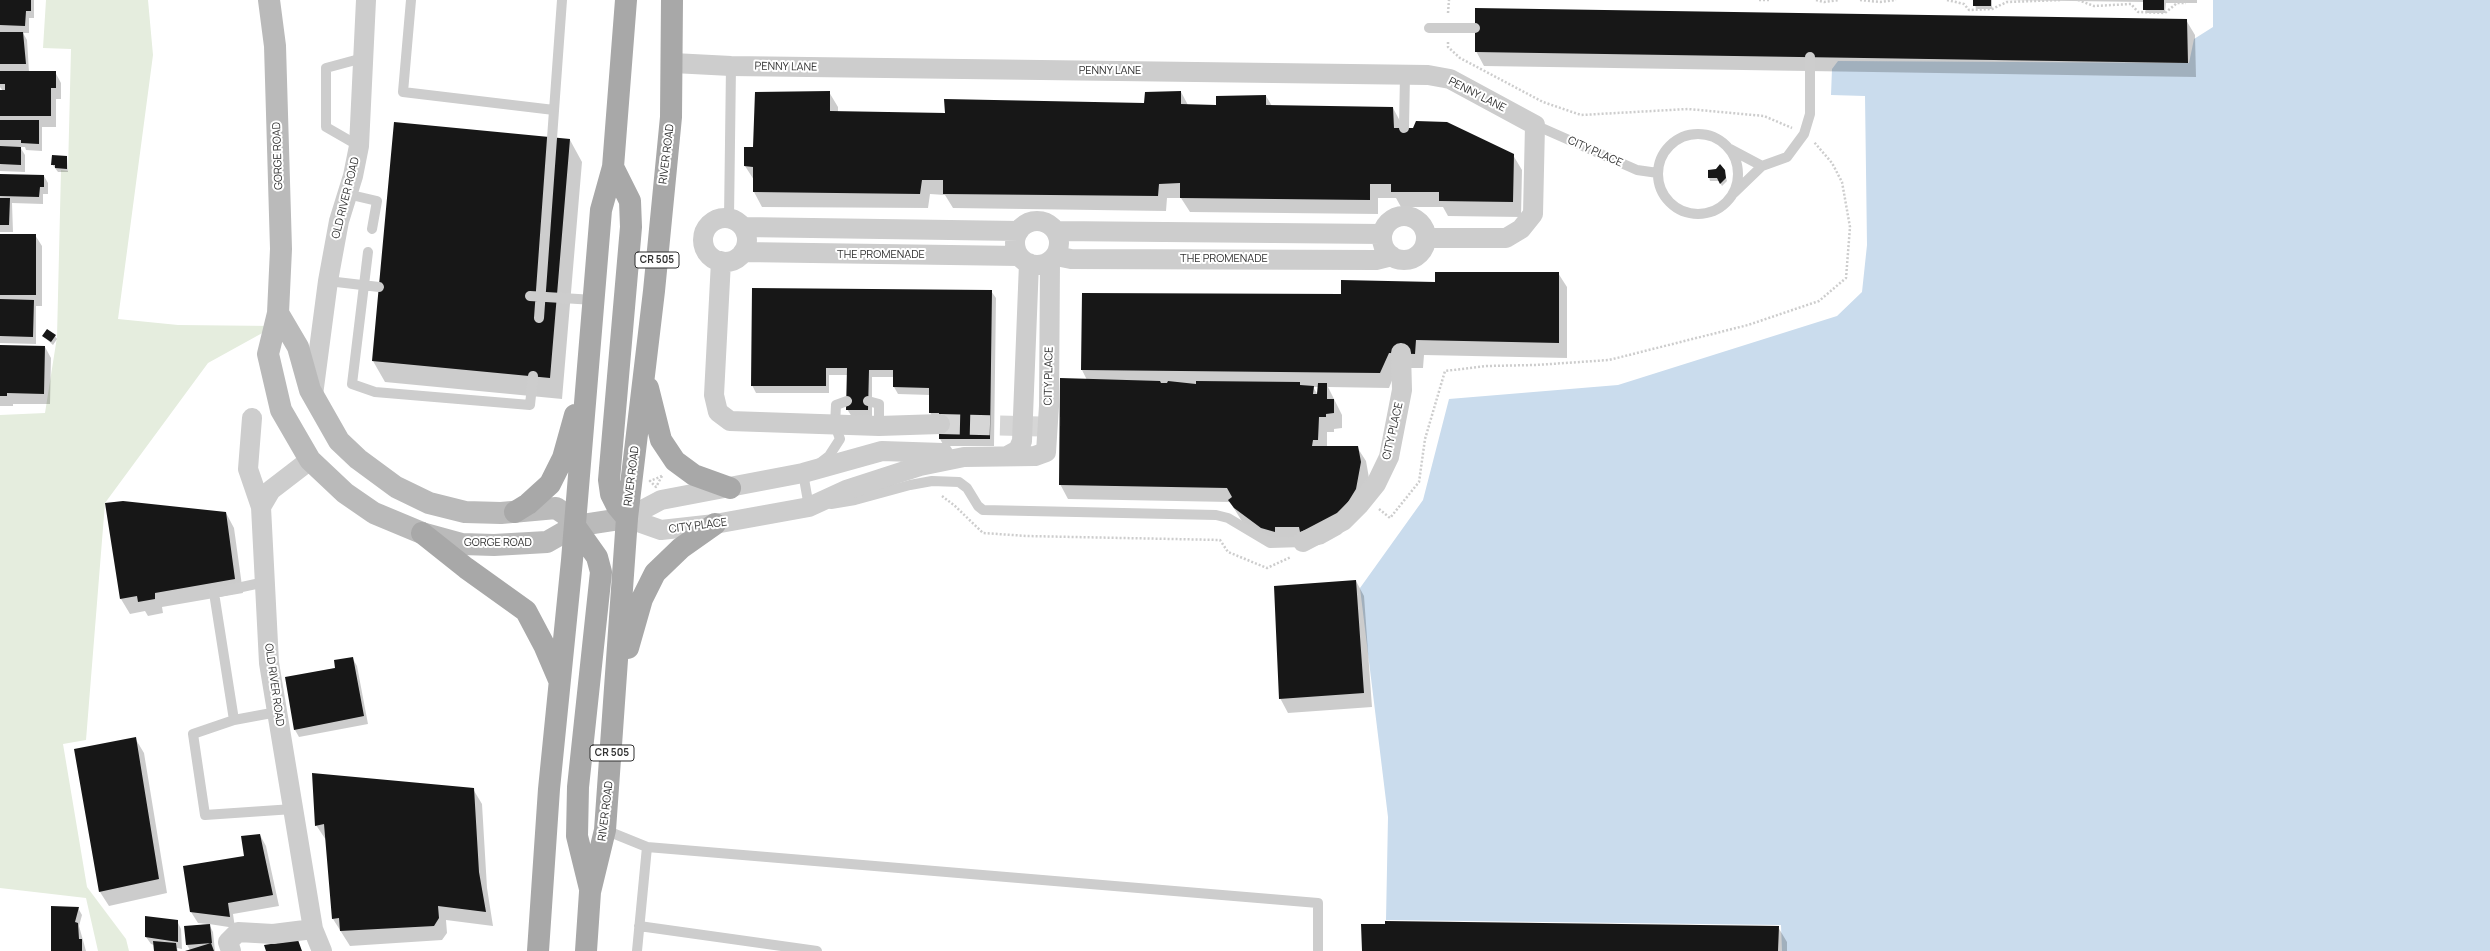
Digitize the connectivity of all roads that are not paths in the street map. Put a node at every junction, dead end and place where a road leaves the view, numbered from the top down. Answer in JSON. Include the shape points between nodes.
{"nodes":[{"id":1,"x":269,"y":0,"type":"edge"},
{"id":2,"x":366,"y":0,"type":"edge"},
{"id":3,"x":411,"y":0,"type":"edge"},
{"id":4,"x":562,"y":0,"type":"edge"},
{"id":5,"x":626,"y":0,"type":"edge"},
{"id":6,"x":672,"y":0,"type":"edge"},
{"id":7,"x":1429,"y":28,"type":"dead end"},
{"id":8,"x":1475,"y":28,"type":"dead end"},
{"id":9,"x":1810,"y":57,"type":"dead end"},
{"id":10,"x":363,"y":58,"type":"junction"},
{"id":11,"x":673,"y":63,"type":"junction"},
{"id":12,"x":731,"y":66,"type":"junction"},
{"id":13,"x":1406,"y":75,"type":"junction"},
{"id":14,"x":554,"y":110,"type":"junction"},
{"id":15,"x":1534,"y":125,"type":"junction"},
{"id":16,"x":1404,"y":128,"type":"dead end"},
{"id":17,"x":359,"y":146,"type":"junction"},
{"id":18,"x":1730,"y":149,"type":"junction"},
{"id":19,"x":1762,"y":166,"type":"junction"},
{"id":20,"x":613,"y":167,"type":"junction"},
{"id":21,"x":1658,"y":173,"type":"junction"},
{"id":22,"x":347,"y":194,"type":"junction"},
{"id":23,"x":1733,"y":194,"type":"junction"},
{"id":24,"x":736,"y":223,"type":"junction"},
{"id":25,"x":372,"y":229,"type":"dead end"},
{"id":26,"x":1019,"y":231,"type":"junction"},
{"id":27,"x":1056,"y":231,"type":"junction"},
{"id":28,"x":1382,"y":234,"type":"junction"},
{"id":29,"x":1426,"y":238,"type":"junction"},
{"id":30,"x":368,"y":252,"type":"dead end"},
{"id":31,"x":743,"y":252,"type":"junction"},
{"id":32,"x":1392,"y":256,"type":"junction"},
{"id":33,"x":1053,"y":259,"type":"junction"},
{"id":34,"x":1024,"y":260,"type":"junction"},
{"id":35,"x":720,"y":261,"type":"junction"},
{"id":36,"x":328,"y":281,"type":"junction"},
{"id":37,"x":363,"y":286,"type":"junction"},
{"id":38,"x":379,"y":287,"type":"dead end"},
{"id":39,"x":530,"y":296,"type":"dead end"},
{"id":40,"x":541,"y":297,"type":"junction"},
{"id":41,"x":594,"y":300,"type":"junction"},
{"id":42,"x":278,"y":313,"type":"junction"},
{"id":43,"x":539,"y":318,"type":"dead end"},
{"id":44,"x":1401,"y":353,"type":"dead end"},
{"id":45,"x":589,"y":368,"type":"junction"},
{"id":46,"x":645,"y":371,"type":"junction"},
{"id":47,"x":534,"y":376,"type":"dead end"},
{"id":48,"x":314,"y":395,"type":"junction"},
{"id":49,"x":847,"y":401,"type":"dead end"},
{"id":50,"x":868,"y":401,"type":"dead end"},
{"id":51,"x":252,"y":418,"type":"dead end"},
{"id":52,"x":940,"y":424,"type":"tunnel mouth"},
{"id":53,"x":835,"y":425,"type":"junction"},
{"id":54,"x":879,"y":426,"type":"junction"},
{"id":55,"x":1007,"y":456,"type":"junction"},
{"id":56,"x":964,"y":457,"type":"junction"},
{"id":57,"x":310,"y":460,"type":"junction"},
{"id":58,"x":803,"y":474,"type":"junction"},
{"id":59,"x":730,"y":488,"type":"junction"},
{"id":60,"x":261,"y":507,"type":"junction"},
{"id":61,"x":809,"y":507,"type":"junction"},
{"id":62,"x":515,"y":512,"type":"junction"},
{"id":63,"x":627,"y":518,"type":"junction"},
{"id":64,"x":715,"y":524,"type":"junction"},
{"id":65,"x":575,"y":526,"type":"junction"},
{"id":66,"x":422,"y":533,"type":"junction"},
{"id":67,"x":1299,"y":549,"type":"joint"},
{"id":68,"x":265,"y":582,"type":"junction"},
{"id":69,"x":560,"y":683,"type":"junction"},
{"id":70,"x":617,"y":688,"type":"junction"},
{"id":71,"x":277,"y":712,"type":"junction"},
{"id":72,"x":234,"y":720,"type":"junction"},
{"id":73,"x":293,"y":809,"type":"junction"},
{"id":74,"x":605,"y":830,"type":"junction"},
{"id":75,"x":647,"y":848,"type":"junction"},
{"id":76,"x":590,"y":892,"type":"junction"},
{"id":77,"x":639,"y":926,"type":"junction"},
{"id":78,"x":313,"y":929,"type":"junction"},
{"id":79,"x":230,"y":951,"type":"edge"},
{"id":80,"x":322,"y":951,"type":"edge"},
{"id":81,"x":538,"y":951,"type":"edge"},
{"id":82,"x":586,"y":951,"type":"edge"},
{"id":83,"x":637,"y":951,"type":"edge"},
{"id":84,"x":818,"y":951,"type":"edge"},
{"id":85,"x":1318,"y":951,"type":"edge"}],
"edges":[{"from":1,"to":42,"type":"main road","name":"GORGE ROAD","via":[[275,46],[280,249]]},
{"from":2,"to":10,"type":"street","name":"OLD RIVER ROAD"},
{"from":3,"to":14,"type":"lane","via":[[403,92]]},
{"from":4,"to":14,"type":"lane"},
{"from":5,"to":20,"type":"main road"},
{"from":6,"to":11,"type":"main road","name":"RIVER ROAD","number":"CR 505"},
{"from":7,"to":8,"type":"lane"},
{"from":9,"to":19,"type":"lane","via":[[1810,114],[1804,134],[1787,157]]},
{"from":10,"to":17,"type":"street","name":"OLD RIVER ROAD"},
{"from":10,"to":17,"type":"lane","via":[[326,68],[326,126]]},
{"from":11,"to":12,"type":"street","name":"PENNY LANE"},
{"from":11,"to":46,"type":"main road","name":"RIVER ROAD","number":"CR 505","via":[[671,117]]},
{"from":12,"to":13,"type":"street","name":"PENNY LANE"},
{"from":12,"to":24,"type":"lane"},
{"from":13,"to":15,"type":"street","name":"PENNY LANE","via":[[1450,79]]},
{"from":13,"to":16,"type":"lane"},
{"from":14,"to":40,"type":"lane"},
{"from":15,"to":21,"type":"lane","name":"CITY PLACE","via":[[1637,170]]},
{"from":15,"to":29,"type":"street","via":[[1533,214],[1521,229],[1506,238]]},
{"from":17,"to":22,"type":"street","name":"OLD RIVER ROAD"},
{"from":18,"to":19,"type":"lane"},
{"from":18,"to":21,"type":"lane","via":[[1718,138],[1702,134],[1687,135],[1672,143],[1662,156]]},
{"from":18,"to":23,"type":"lane","via":[[1738,179]]},
{"from":19,"to":23,"type":"lane"},
{"from":20,"to":41,"type":"main road","via":[[601,210]]},
{"from":20,"to":63,"type":"main road","via":[[630,201],[631,227],[609,480],[611,494]]},
{"from":21,"to":23,"type":"lane","via":[[1661,190],[1671,204],[1683,211],[1696,214],[1710,212],[1722,206]]},
{"from":22,"to":25,"type":"lane","via":[[377,200]]},
{"from":22,"to":36,"type":"street","name":"OLD RIVER ROAD","via":[[339,221]]},
{"from":24,"to":26,"type":"street"},
{"from":24,"to":31,"type":"street","via":[[746,244]]},
{"from":24,"to":35,"type":"street","via":[[712,221],[703,235],[706,252]]},
{"from":26,"to":27,"type":"street","via":[[1033,222],[1050,225]]},
{"from":26,"to":34,"type":"street","via":[[1016,239]]},
{"from":27,"to":28,"type":"street"},
{"from":27,"to":33,"type":"street","via":[[1059,239]]},
{"from":28,"to":29,"type":"street","via":[[1389,221],[1396,217],[1410,217],[1422,225]]},
{"from":28,"to":32,"type":"street","via":[[1383,246]]},
{"from":29,"to":32,"type":"street","via":[[1422,251],[1417,256],[1404,260]]},
{"from":30,"to":37,"type":"lane"},
{"from":31,"to":34,"type":"street","name":"THE PROMENADE"},
{"from":31,"to":35,"type":"street","via":[[729,261]]},
{"from":32,"to":33,"type":"street","name":"THE PROMENADE","via":[[1376,260]]},
{"from":33,"to":34,"type":"street","via":[[1042,265]]},
{"from":33,"to":55,"type":"street","name":"CITY PLACE","via":[[1046,452],[1035,456]]},
{"from":34,"to":55,"type":"street","via":[[1022,441],[1018,450]]},
{"from":35,"to":53,"type":"street","via":[[714,395],[718,412],[730,421]]},
{"from":36,"to":37,"type":"lane"},
{"from":36,"to":48,"type":"street","name":"OLD RIVER ROAD"},
{"from":37,"to":38,"type":"lane"},
{"from":37,"to":47,"type":"lane","via":[[352,384],[375,392],[530,405]]},
{"from":39,"to":40,"type":"lane"},
{"from":40,"to":41,"type":"lane"},
{"from":40,"to":43,"type":"lane"},
{"from":41,"to":45,"type":"main road"},
{"from":42,"to":48,"type":"main road","via":[[298,347]]},
{"from":42,"to":57,"type":"main road","name":"GORGE ROAD","via":[[268,354],[281,410]]},
{"from":44,"to":67,"type":"street","name":"CITY PLACE","via":[[1402,390],[1389,457],[1376,484],[1343,521]]},
{"from":45,"to":62,"type":"main road","via":[[563,458],[550,484]]},
{"from":45,"to":65,"type":"main road"},
{"from":46,"to":59,"type":"main road","via":[[661,440],[675,462],[694,475]]},
{"from":46,"to":63,"type":"main road","name":"RIVER ROAD","number":"CR 505"},
{"from":48,"to":62,"type":"main road","via":[[339,441],[358,459],[396,487],[429,502],[464,512]]},
{"from":49,"to":53,"type":"lane","via":[[836,405]]},
{"from":50,"to":54,"type":"lane","via":[[879,404]]},
{"from":51,"to":60,"type":"street","name":"OLD RIVER ROAD","via":[[248,469]]},
{"from":52,"to":54,"type":"street"},
{"from":53,"to":54,"type":"street"},
{"from":53,"to":58,"type":"lane","via":[[840,439],[829,456]]},
{"from":55,"to":56,"type":"street","name":"CITY PLACE"},
{"from":56,"to":58,"type":"street","name":"CITY PLACE","via":[[943,453],[882,451]]},
{"from":56,"to":61,"type":"street","name":"CITY PLACE","via":[[920,466],[846,490]]},
{"from":57,"to":60,"type":"street","via":[[271,490]]},
{"from":57,"to":66,"type":"main road","name":"GORGE ROAD","via":[[345,493],[374,513]]},
{"from":58,"to":59,"type":"street","name":"CITY PLACE"},
{"from":58,"to":61,"type":"lane"},
{"from":59,"to":63,"type":"street","name":"CITY PLACE","via":[[661,500]]},
{"from":60,"to":68,"type":"street","name":"OLD RIVER ROAD"},
{"from":61,"to":64,"type":"street","name":"CITY PLACE"},
{"from":61,"to":67,"type":"lane","via":[[855,500],[910,484],[932,481],[959,482],[967,488],[983,510],[1216,515],[1228,518],[1270,543]]},
{"from":62,"to":65,"type":"main road","via":[[556,508]]},
{"from":63,"to":64,"type":"street","name":"CITY PLACE","via":[[661,530]]},
{"from":63,"to":65,"type":"main road","name":"GORGE ROAD"},
{"from":63,"to":70,"type":"main road","name":"RIVER ROAD","number":"CR 505"},
{"from":64,"to":70,"type":"main road","via":[[681,548],[655,573],[642,599]]},
{"from":65,"to":66,"type":"main road","name":"GORGE ROAD","via":[[548,542],[494,545],[462,544]]},
{"from":65,"to":69,"type":"main road"},
{"from":65,"to":76,"type":"main road","via":[[597,557],[601,572],[576,836]]},
{"from":66,"to":69,"type":"main road","via":[[526,611]]},
{"from":68,"to":71,"type":"street","name":"OLD RIVER ROAD","via":[[269,663]]},
{"from":68,"to":72,"type":"lane","via":[[214,593]]},
{"from":69,"to":81,"type":"main road","via":[[549,789]]},
{"from":70,"to":74,"type":"main road","name":"RIVER ROAD","number":"CR 505"},
{"from":71,"to":72,"type":"lane"},
{"from":71,"to":73,"type":"street","name":"OLD RIVER ROAD"},
{"from":72,"to":73,"type":"lane","via":[[193,734],[205,815]]},
{"from":73,"to":78,"type":"street","name":"OLD RIVER ROAD"},
{"from":74,"to":75,"type":"lane"},
{"from":74,"to":76,"type":"main road","name":"RIVER ROAD","number":"CR 505"},
{"from":75,"to":77,"type":"lane"},
{"from":75,"to":85,"type":"lane","via":[[1318,903]]},
{"from":76,"to":82,"type":"main road","name":"RIVER ROAD","number":"CR 505"},
{"from":77,"to":83,"type":"lane"},
{"from":77,"to":84,"type":"lane"},
{"from":78,"to":79,"type":"street","via":[[273,934],[238,932],[228,942]]},
{"from":78,"to":80,"type":"street"}]}
